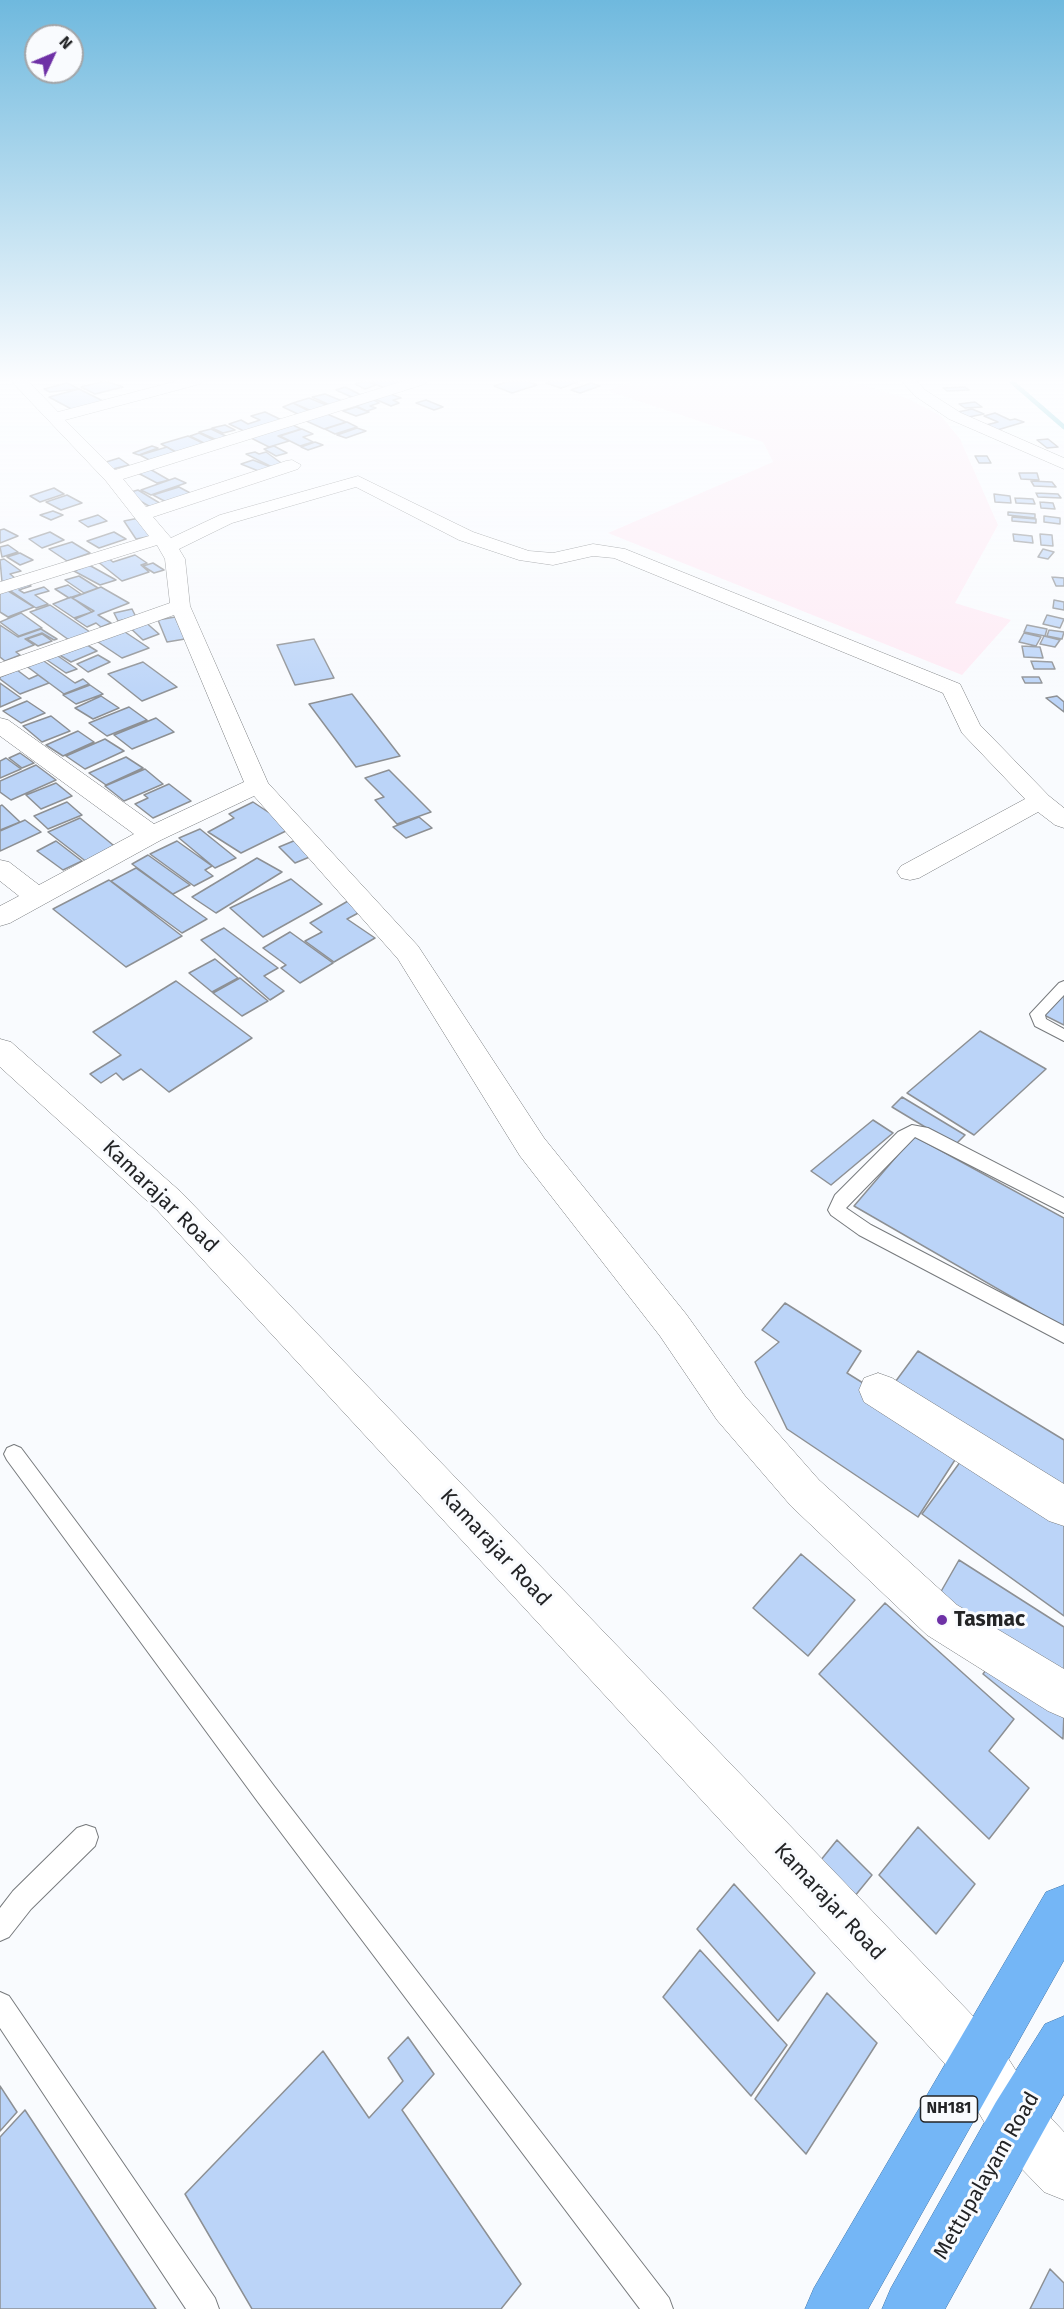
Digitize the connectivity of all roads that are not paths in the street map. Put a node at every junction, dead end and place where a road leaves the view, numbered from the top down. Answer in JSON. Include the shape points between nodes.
{"nodes":[{"id":1,"x":121,"y":489,"type":"edge"},
{"id":2,"x":244,"y":489,"type":"edge"},
{"id":3,"x":334,"y":489,"type":"edge"},
{"id":4,"x":372,"y":489,"type":"edge"},
{"id":5,"x":156,"y":533,"type":"junction"},
{"id":6,"x":0,"y":588,"type":"edge"},
{"id":7,"x":180,"y":606,"type":"junction"},
{"id":8,"x":0,"y":670,"type":"edge"},
{"id":9,"x":0,"y":725,"type":"edge"},
{"id":10,"x":257,"y":784,"type":"junction"},
{"id":11,"x":1040,"y":801,"type":"junction"},
{"id":12,"x":1064,"y":820,"type":"edge"},
{"id":13,"x":152,"y":835,"type":"junction"},
{"id":14,"x":0,"y":868,"type":"edge"},
{"id":15,"x":910,"y":872,"type":"dead end"},
{"id":16,"x":37,"y":897,"type":"junction"},
{"id":17,"x":0,"y":917,"type":"edge"},
{"id":18,"x":1064,"y":986,"type":"edge"},
{"id":19,"x":1064,"y":1036,"type":"edge"},
{"id":20,"x":6,"y":1065,"type":"edge"},
{"id":21,"x":1064,"y":1206,"type":"edge"},
{"id":22,"x":1064,"y":1335,"type":"edge"},
{"id":23,"x":878,"y":1390,"type":"dead end"},
{"id":24,"x":14,"y":1454,"type":"dead end"},
{"id":25,"x":1064,"y":1507,"type":"edge"},
{"id":26,"x":1064,"y":1695,"type":"edge"},
{"id":27,"x":86,"y":1837,"type":"dead end"},
{"id":28,"x":1064,"y":1910,"type":"edge"},
{"id":29,"x":0,"y":1928,"type":"edge"},
{"id":30,"x":0,"y":2005,"type":"edge"},
{"id":31,"x":1064,"y":2043,"type":"edge"},
{"id":32,"x":978,"y":2060,"type":"junction"},
{"id":33,"x":1016,"y":2122,"type":"junction"},
{"id":34,"x":1064,"y":2172,"type":"edge"},
{"id":35,"x":204,"y":2309,"type":"edge"},
{"id":36,"x":658,"y":2309,"type":"edge"},
{"id":37,"x":835,"y":2309,"type":"edge"},
{"id":38,"x":912,"y":2309,"type":"edge"}],
"edges":[{"from":1,"to":5,"type":"street"},
{"from":2,"to":5,"type":"street"},
{"from":3,"to":5,"type":"street","via":[[226,519]]},
{"from":4,"to":11,"type":"street","via":[[466,536],[526,556],[553,559],[593,550],[618,553],[952,689],[970,728]]},
{"from":5,"to":6,"type":"street"},
{"from":5,"to":7,"type":"street","via":[[175,559]]},
{"from":7,"to":8,"type":"street"},
{"from":7,"to":10,"type":"street"},
{"from":9,"to":13,"type":"street"},
{"from":10,"to":13,"type":"street"},
{"from":10,"to":26,"type":"street","via":[[408,953],[532,1148],[673,1325],[731,1408],[805,1492],[942,1620]]},
{"from":11,"to":12,"type":"street"},
{"from":11,"to":15,"type":"street"},
{"from":13,"to":16,"type":"street"},
{"from":14,"to":16,"type":"street"},
{"from":16,"to":17,"type":"street"},
{"from":18,"to":19,"type":"lane","via":[[1037,1014],[1040,1022]]},
{"from":20,"to":32,"type":"street","name":"Kamarajar Road","via":[[169,1200]]},
{"from":21,"to":22,"type":"lane","via":[[922,1132],[912,1131],[841,1200],[837,1210],[865,1230]]},
{"from":23,"to":25,"type":"street"},
{"from":24,"to":36,"type":"lane","via":[[266,1794]]},
{"from":27,"to":29,"type":"lane","via":[[22,1900]]},
{"from":28,"to":32,"type":"highway","number":"NH181"},
{"from":30,"to":35,"type":"lane"},
{"from":31,"to":33,"type":"highway","name":"Mettupalayam Road"},
{"from":32,"to":33,"type":"street","name":"Kamarajar Road"},
{"from":32,"to":37,"type":"highway","number":"NH181"},
{"from":33,"to":34,"type":"street","name":"Kamarajar Road"},
{"from":33,"to":38,"type":"highway","name":"Mettupalayam Road"}]}
